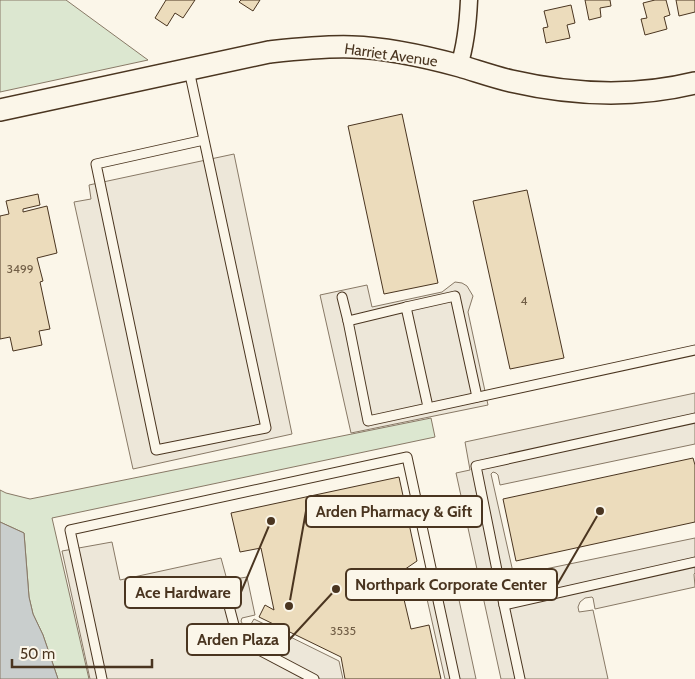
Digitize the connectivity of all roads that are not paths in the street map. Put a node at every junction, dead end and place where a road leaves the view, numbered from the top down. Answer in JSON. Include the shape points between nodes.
{"nodes":[{"id":1,"x":470,"y":0,"type":"edge"},
{"id":2,"x":459,"y":66,"type":"junction"},
{"id":3,"x":189,"y":70,"type":"junction"},
{"id":4,"x":695,"y":83,"type":"edge"},
{"id":5,"x":0,"y":110,"type":"edge"},
{"id":6,"x":204,"y":140,"type":"junction"},
{"id":7,"x":342,"y":297,"type":"dead end"},
{"id":8,"x":406,"y":307,"type":"junction"},
{"id":9,"x":348,"y":321,"type":"junction"},
{"id":10,"x":695,"y":350,"type":"edge"},
{"id":11,"x":477,"y":397,"type":"junction"},
{"id":12,"x":428,"y":407,"type":"junction"},
{"id":13,"x":695,"y":418,"type":"edge"},
{"id":14,"x":695,"y":562,"type":"edge"},
{"id":15,"x":224,"y":591,"type":"dead end"},
{"id":16,"x":504,"y":605,"type":"junction"},
{"id":17,"x":102,"y":679,"type":"edge"},
{"id":18,"x":314,"y":679,"type":"edge"},
{"id":19,"x":455,"y":679,"type":"edge"},
{"id":20,"x":520,"y":679,"type":"edge"}],
"edges":[{"from":1,"to":2,"type":"street"},
{"from":2,"to":3,"type":"street","name":"Harriet Avenue","via":[[390,51],[353,47],[269,52]]},
{"from":2,"to":4,"type":"street","name":"Harriet Avenue","via":[[510,81],[591,94],[634,93]]},
{"from":3,"to":5,"type":"street","name":"Harriet Avenue"},
{"from":3,"to":6,"type":"lane"},
{"from":6,"to":6,"type":"lane","via":[[266,428],[156,450],[96,164]]},
{"from":7,"to":9,"type":"lane"},
{"from":8,"to":9,"type":"lane"},
{"from":8,"to":11,"type":"lane","via":[[455,296]]},
{"from":8,"to":12,"type":"lane"},
{"from":9,"to":12,"type":"lane","via":[[368,420]]},
{"from":10,"to":11,"type":"lane"},
{"from":11,"to":12,"type":"lane"},
{"from":13,"to":16,"type":"lane","via":[[476,466]]},
{"from":14,"to":16,"type":"lane"},
{"from":15,"to":18,"type":"lane","via":[[240,640]]},
{"from":16,"to":20,"type":"lane"},
{"from":17,"to":19,"type":"lane","via":[[70,530],[407,457]]}]}
